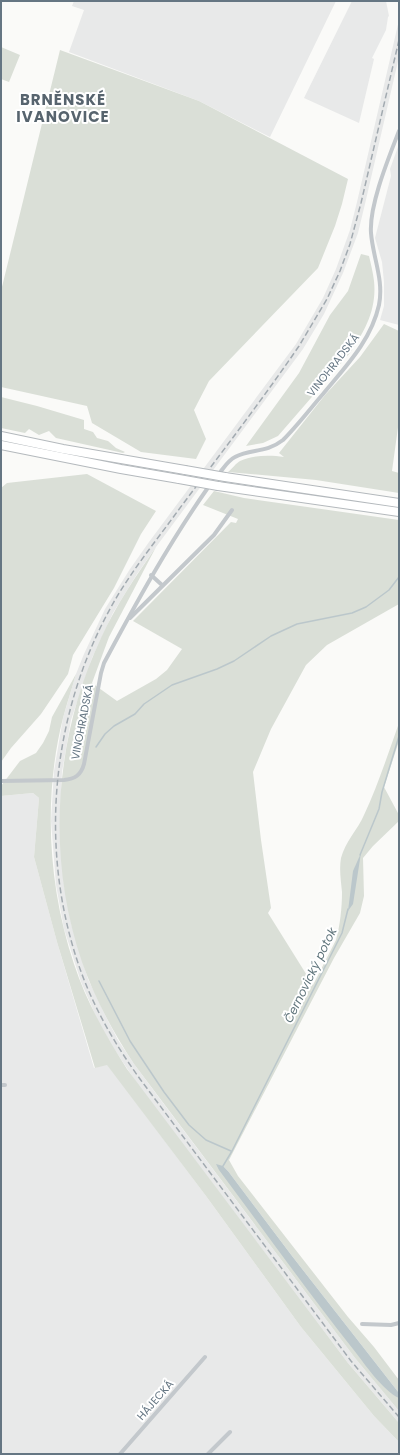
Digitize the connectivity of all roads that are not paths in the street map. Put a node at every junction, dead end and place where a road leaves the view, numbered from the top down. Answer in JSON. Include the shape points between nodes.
{"nodes":[{"id":1,"x":399,"y":130,"type":"edge"},
{"id":2,"x":1,"y":436,"type":"edge"},
{"id":3,"x":1,"y":445,"type":"edge"},
{"id":4,"x":223,"y":474,"type":"junction"},
{"id":5,"x":207,"y":489,"type":"dead end"},
{"id":6,"x":399,"y":503,"type":"edge"},
{"id":7,"x":232,"y":510,"type":"dead end"},
{"id":8,"x":399,"y":512,"type":"edge"},
{"id":9,"x":151,"y":575,"type":"junction"},
{"id":10,"x":162,"y":585,"type":"junction"},
{"id":11,"x":125,"y":623,"type":"junction"},
{"id":12,"x":1,"y":781,"type":"edge"},
{"id":13,"x":399,"y":1323,"type":"edge"},
{"id":14,"x":362,"y":1324,"type":"dead end"},
{"id":15,"x":205,"y":1358,"type":"dead end"},
{"id":16,"x":230,"y":1432,"type":"dead end"},
{"id":17,"x":120,"y":1454,"type":"edge"},
{"id":18,"x":208,"y":1454,"type":"edge"}],
"edges":[{"from":1,"to":4,"type":"street","name":"VINOHRADSKÁ","via":[[372,215],[371,232],[380,293],[377,313],[368,336],[354,357],[283,440],[268,449],[236,457],[229,462]]},
{"from":2,"to":4,"type":"highway","bridge":true,"via":[[185,470]]},
{"from":3,"to":8,"type":"highway","bridge":true,"via":[[218,486]]},
{"from":4,"to":6,"type":"highway"},
{"from":5,"to":9,"type":"street","name":"VINOHRADSKÁ"},
{"from":7,"to":10,"type":"street","name":"VINOHRADSKÁ","via":[[214,534]]},
{"from":9,"to":10,"type":"street"},
{"from":9,"to":11,"type":"street","name":"VINOHRADSKÁ"},
{"from":10,"to":11,"type":"street","name":"VINOHRADSKÁ"},
{"from":11,"to":12,"type":"street","name":"VINOHRADSKÁ","via":[[104,663],[84,764],[79,774],[64,780]]},
{"from":13,"to":14,"type":"street"},
{"from":15,"to":17,"type":"street","name":"HÁJECKÁ"},
{"from":16,"to":18,"type":"street"}]}
